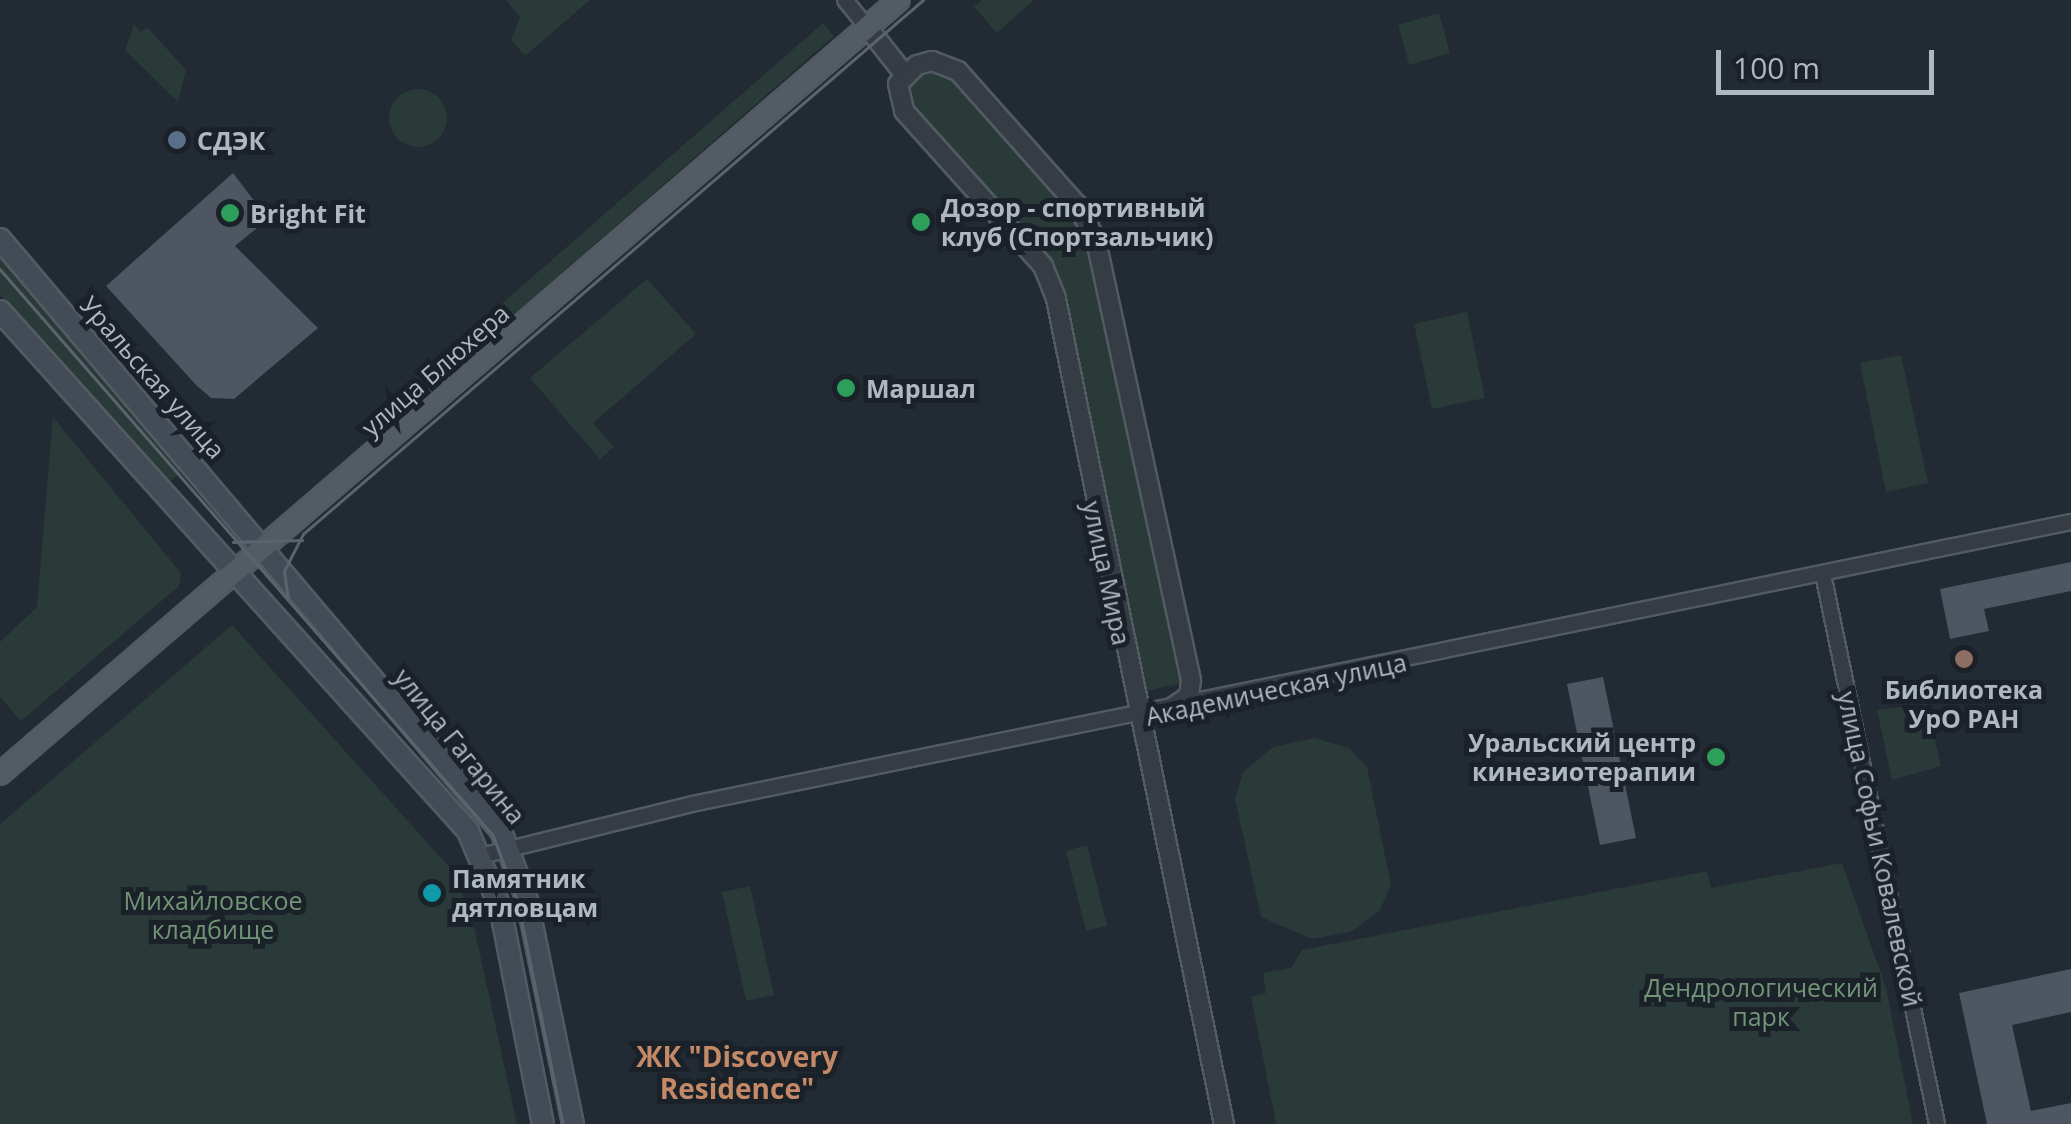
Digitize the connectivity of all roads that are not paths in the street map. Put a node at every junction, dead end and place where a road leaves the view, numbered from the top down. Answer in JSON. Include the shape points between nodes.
{"nodes":[{"id":1,"x":845,"y":0,"type":"edge"},
{"id":2,"x":899,"y":0,"type":"edge"},
{"id":3,"x":868,"y":28,"type":"junction"},
{"id":4,"x":906,"y":75,"type":"junction"},
{"id":5,"x":0,"y":239,"type":"edge"},
{"id":6,"x":0,"y":311,"type":"edge"},
{"id":7,"x":2071,"y":522,"type":"edge"},
{"id":8,"x":267,"y":549,"type":"junction"},
{"id":9,"x":1823,"y":574,"type":"junction"},
{"id":10,"x":236,"y":576,"type":"junction"},
{"id":11,"x":1167,"y":711,"type":"junction"},
{"id":12,"x":1136,"y":718,"type":"junction"},
{"id":13,"x":0,"y":774,"type":"edge"},
{"id":14,"x":510,"y":847,"type":"junction"},
{"id":15,"x":482,"y":856,"type":"junction"},
{"id":16,"x":543,"y":1124,"type":"edge"},
{"id":17,"x":573,"y":1124,"type":"edge"},
{"id":18,"x":1224,"y":1124,"type":"edge"},
{"id":19,"x":1937,"y":1124,"type":"edge"}],
"edges":[{"from":1,"to":3,"type":"street"},
{"from":2,"to":3,"type":"main road","name":"улица Блюхера"},
{"from":3,"to":4,"type":"street"},
{"from":3,"to":8,"type":"main road","name":"улица Блюхера"},
{"from":4,"to":11,"type":"street","via":[[932,61],[958,71],[1077,205],[1096,240],[1191,680],[1189,696]]},
{"from":4,"to":12,"type":"street","name":"улица Мира","via":[[898,84],[904,110],[1050,279]]},
{"from":5,"to":8,"type":"main road","name":"Уральская улица"},
{"from":6,"to":10,"type":"main road"},
{"from":7,"to":9,"type":"street","name":"Академическая улица"},
{"from":8,"to":10,"type":"main road","name":"улица Блюхера"},
{"from":8,"to":14,"type":"main road","name":"улица Гагарина"},
{"from":9,"to":11,"type":"street","name":"Академическая улица"},
{"from":9,"to":19,"type":"street","name":"улица Софьи Ковалевской"},
{"from":10,"to":13,"type":"main road","name":"улица Блюхера"},
{"from":10,"to":15,"type":"main road","name":"улица Гагарина","via":[[468,831]]},
{"from":11,"to":12,"type":"street","name":"Академическая улица"},
{"from":12,"to":14,"type":"street","name":"Академическая улица"},
{"from":12,"to":18,"type":"street","name":"улица Мира"},
{"from":14,"to":15,"type":"street","name":"Академическая улица"},
{"from":14,"to":17,"type":"main road","name":"улица Гагарина"},
{"from":15,"to":16,"type":"main road","name":"улица Гагарина","via":[[500,906]]}]}
